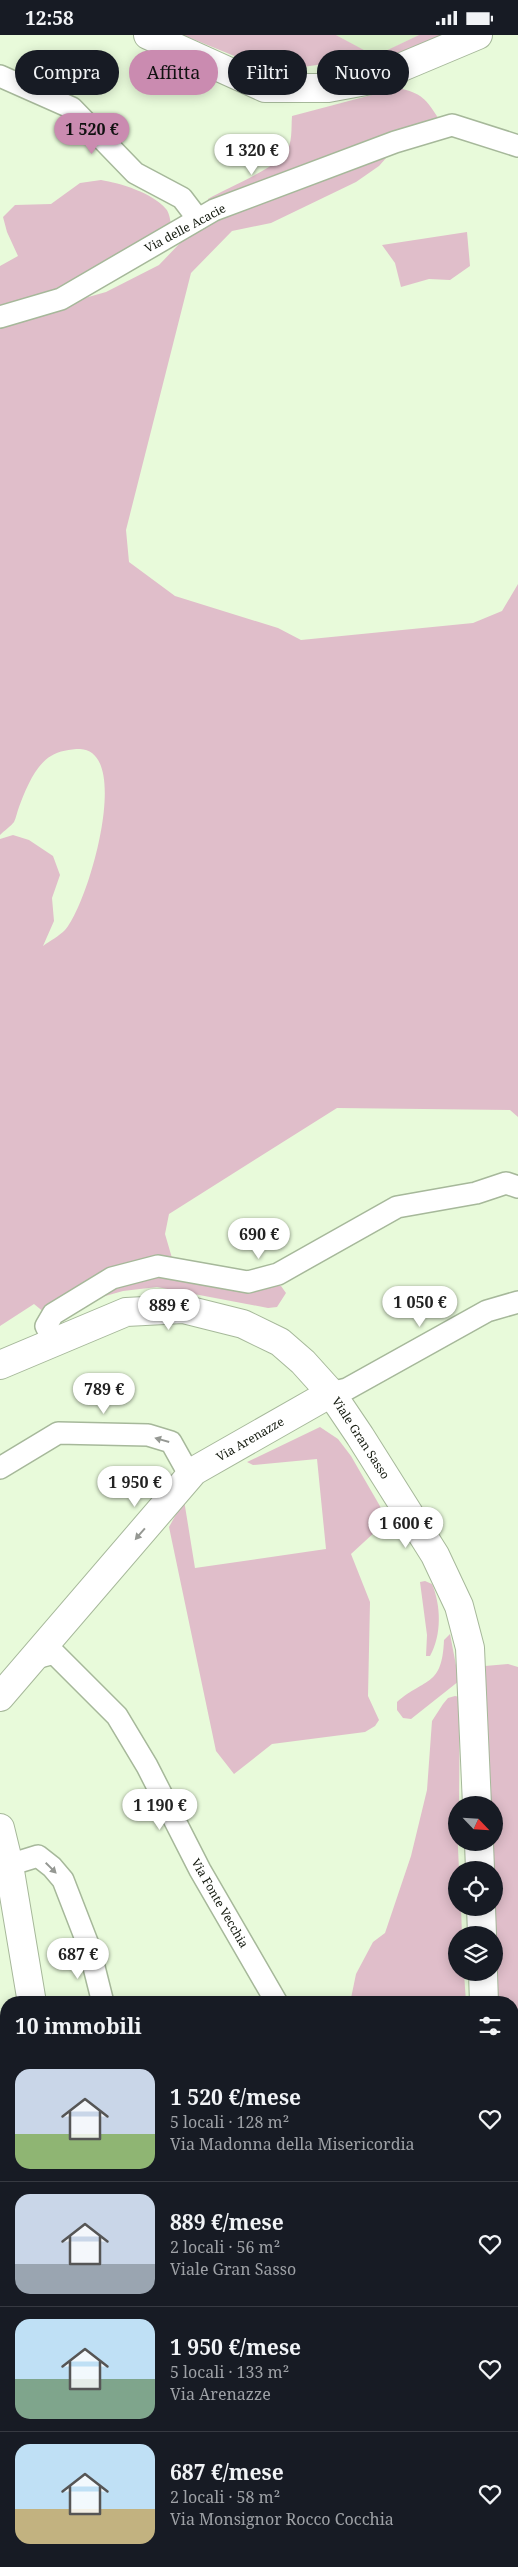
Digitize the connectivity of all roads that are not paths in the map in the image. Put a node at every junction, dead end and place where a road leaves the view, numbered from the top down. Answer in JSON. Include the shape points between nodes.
{"nodes":[{"id":1,"x":148,"y":35,"type":"edge"},
{"id":2,"x":478,"y":35,"type":"edge"},
{"id":3,"x":0,"y":76,"type":"edge"},
{"id":4,"x":518,"y":147,"type":"edge"},
{"id":5,"x":198,"y":219,"type":"junction"},
{"id":6,"x":0,"y":317,"type":"edge"},
{"id":7,"x":518,"y":1187,"type":"edge"},
{"id":8,"x":518,"y":1302,"type":"edge"},
{"id":9,"x":54,"y":1342,"type":"junction"},
{"id":10,"x":0,"y":1365,"type":"edge"},
{"id":11,"x":331,"y":1393,"type":"junction"},
{"id":12,"x":0,"y":1468,"type":"edge"},
{"id":13,"x":190,"y":1476,"type":"junction"},
{"id":14,"x":32,"y":1659,"type":"junction"},
{"id":15,"x":2,"y":1688,"type":"edge"},
{"id":16,"x":478,"y":1796,"type":"edge"},
{"id":17,"x":0,"y":1828,"type":"edge"},
{"id":18,"x":9,"y":1865,"type":"junction"},
{"id":19,"x":483,"y":1981,"type":"edge"},
{"id":20,"x":31,"y":1996,"type":"edge"},
{"id":21,"x":101,"y":1996,"type":"edge"},
{"id":22,"x":273,"y":1996,"type":"edge"},
{"id":23,"x":484,"y":1996,"type":"edge"}],
"edges":[{"from":1,"to":2,"type":"main road","via":[[265,87],[328,88],[371,80]]},
{"from":3,"to":5,"type":"street","via":[[72,108],[134,173],[182,198]]},
{"from":4,"to":5,"type":"street","name":"Via delle Acacie","via":[[452,125],[395,142],[214,210]]},
{"from":5,"to":6,"type":"street","name":"Via delle Acacie","via":[[61,299]]},
{"from":7,"to":9,"type":"street","via":[[506,1183],[476,1193],[397,1207],[278,1274],[255,1280],[158,1266],[112,1279],[53,1314],[46,1326]]},
{"from":8,"to":11,"type":"street","name":"Via Arenazze","via":[[488,1311],[347,1389]]},
{"from":9,"to":10,"type":"main road","name":"Viale Gran Sasso"},
{"from":9,"to":11,"type":"main road","name":"Viale Gran Sasso","via":[[126,1312],[183,1309],[243,1324],[280,1342]]},
{"from":11,"to":13,"type":"main road","name":"Via Arenazze"},
{"from":11,"to":16,"type":"main road","name":"Viale Gran Sasso","via":[[435,1555],[460,1606],[470,1648]]},
{"from":13,"to":12,"type":"street","one_way":true,"via":[[171,1442],[148,1435],[109,1433],[58,1433]]},
{"from":13,"to":14,"type":"main road","name":"Via Arenazze","one_way":true},
{"from":14,"to":15,"type":"main road","name":"Via Arenazze"},
{"from":14,"to":22,"type":"street","name":"Via Fonte Vecchia","via":[[54,1653],[117,1716]]},
{"from":17,"to":18,"type":"main road"},
{"from":18,"to":20,"type":"main road"},
{"from":18,"to":21,"type":"street","one_way":true,"via":[[38,1856],[62,1880],[89,1947]]},
{"from":19,"to":23,"type":"main road"}]}
